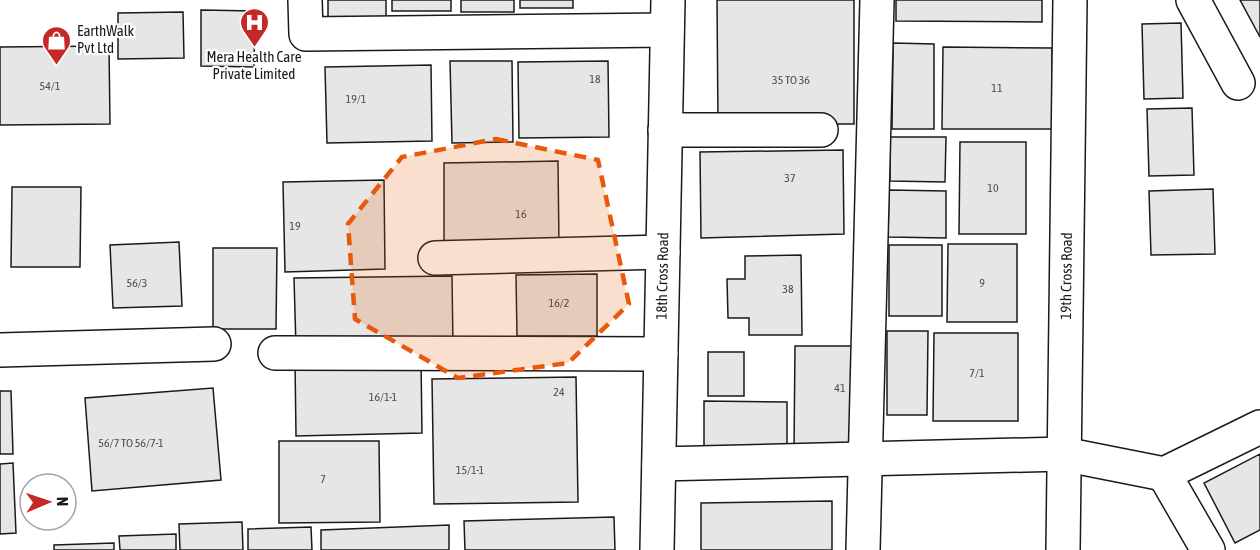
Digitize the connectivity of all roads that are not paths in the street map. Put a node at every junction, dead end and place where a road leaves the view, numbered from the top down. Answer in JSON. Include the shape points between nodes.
{"nodes":[{"id":1,"x":305,"y":0,"type":"edge"},
{"id":2,"x":877,"y":0,"type":"edge"},
{"id":3,"x":1070,"y":0,"type":"edge"},
{"id":4,"x":1193,"y":0,"type":"edge"},
{"id":5,"x":668,"y":15,"type":"edge"},
{"id":6,"x":1238,"y":83,"type":"dead end"},
{"id":7,"x":665,"y":130,"type":"junction"},
{"id":8,"x":821,"y":130,"type":"dead end"},
{"id":9,"x":663,"y":252,"type":"junction"},
{"id":10,"x":435,"y":258,"type":"dead end"},
{"id":11,"x":214,"y":344,"type":"dead end"},
{"id":12,"x":0,"y":350,"type":"edge"},
{"id":13,"x":275,"y":353,"type":"dead end"},
{"id":14,"x":661,"y":354,"type":"junction"},
{"id":15,"x":1260,"y":427,"type":"edge"},
{"id":16,"x":1063,"y":454,"type":"junction"},
{"id":17,"x":865,"y":459,"type":"junction"},
{"id":18,"x":659,"y":464,"type":"junction"},
{"id":19,"x":1164,"y":474,"type":"junction"},
{"id":20,"x":657,"y":550,"type":"edge"},
{"id":21,"x":863,"y":550,"type":"edge"},
{"id":22,"x":1063,"y":550,"type":"edge"},
{"id":23,"x":1208,"y":550,"type":"edge"}],
"edges":[{"from":1,"to":5,"type":"street","via":[[306,34]]},
{"from":2,"to":17,"type":"street"},
{"from":3,"to":16,"type":"street","name":"19th Cross Road"},
{"from":4,"to":6,"type":"street"},
{"from":5,"to":7,"type":"street","name":"18th Cross Road"},
{"from":7,"to":8,"type":"street"},
{"from":7,"to":9,"type":"street","name":"18th Cross Road"},
{"from":9,"to":10,"type":"street"},
{"from":9,"to":14,"type":"street","name":"18th Cross Road"},
{"from":11,"to":12,"type":"street"},
{"from":13,"to":14,"type":"street"},
{"from":14,"to":18,"type":"street","name":"18th Cross Road"},
{"from":15,"to":19,"type":"street"},
{"from":16,"to":17,"type":"street"},
{"from":16,"to":19,"type":"street"},
{"from":16,"to":22,"type":"street","name":"19th Cross Road"},
{"from":17,"to":18,"type":"street"},
{"from":17,"to":21,"type":"street"},
{"from":18,"to":20,"type":"street","name":"18th Cross Road"},
{"from":19,"to":23,"type":"street"}]}
